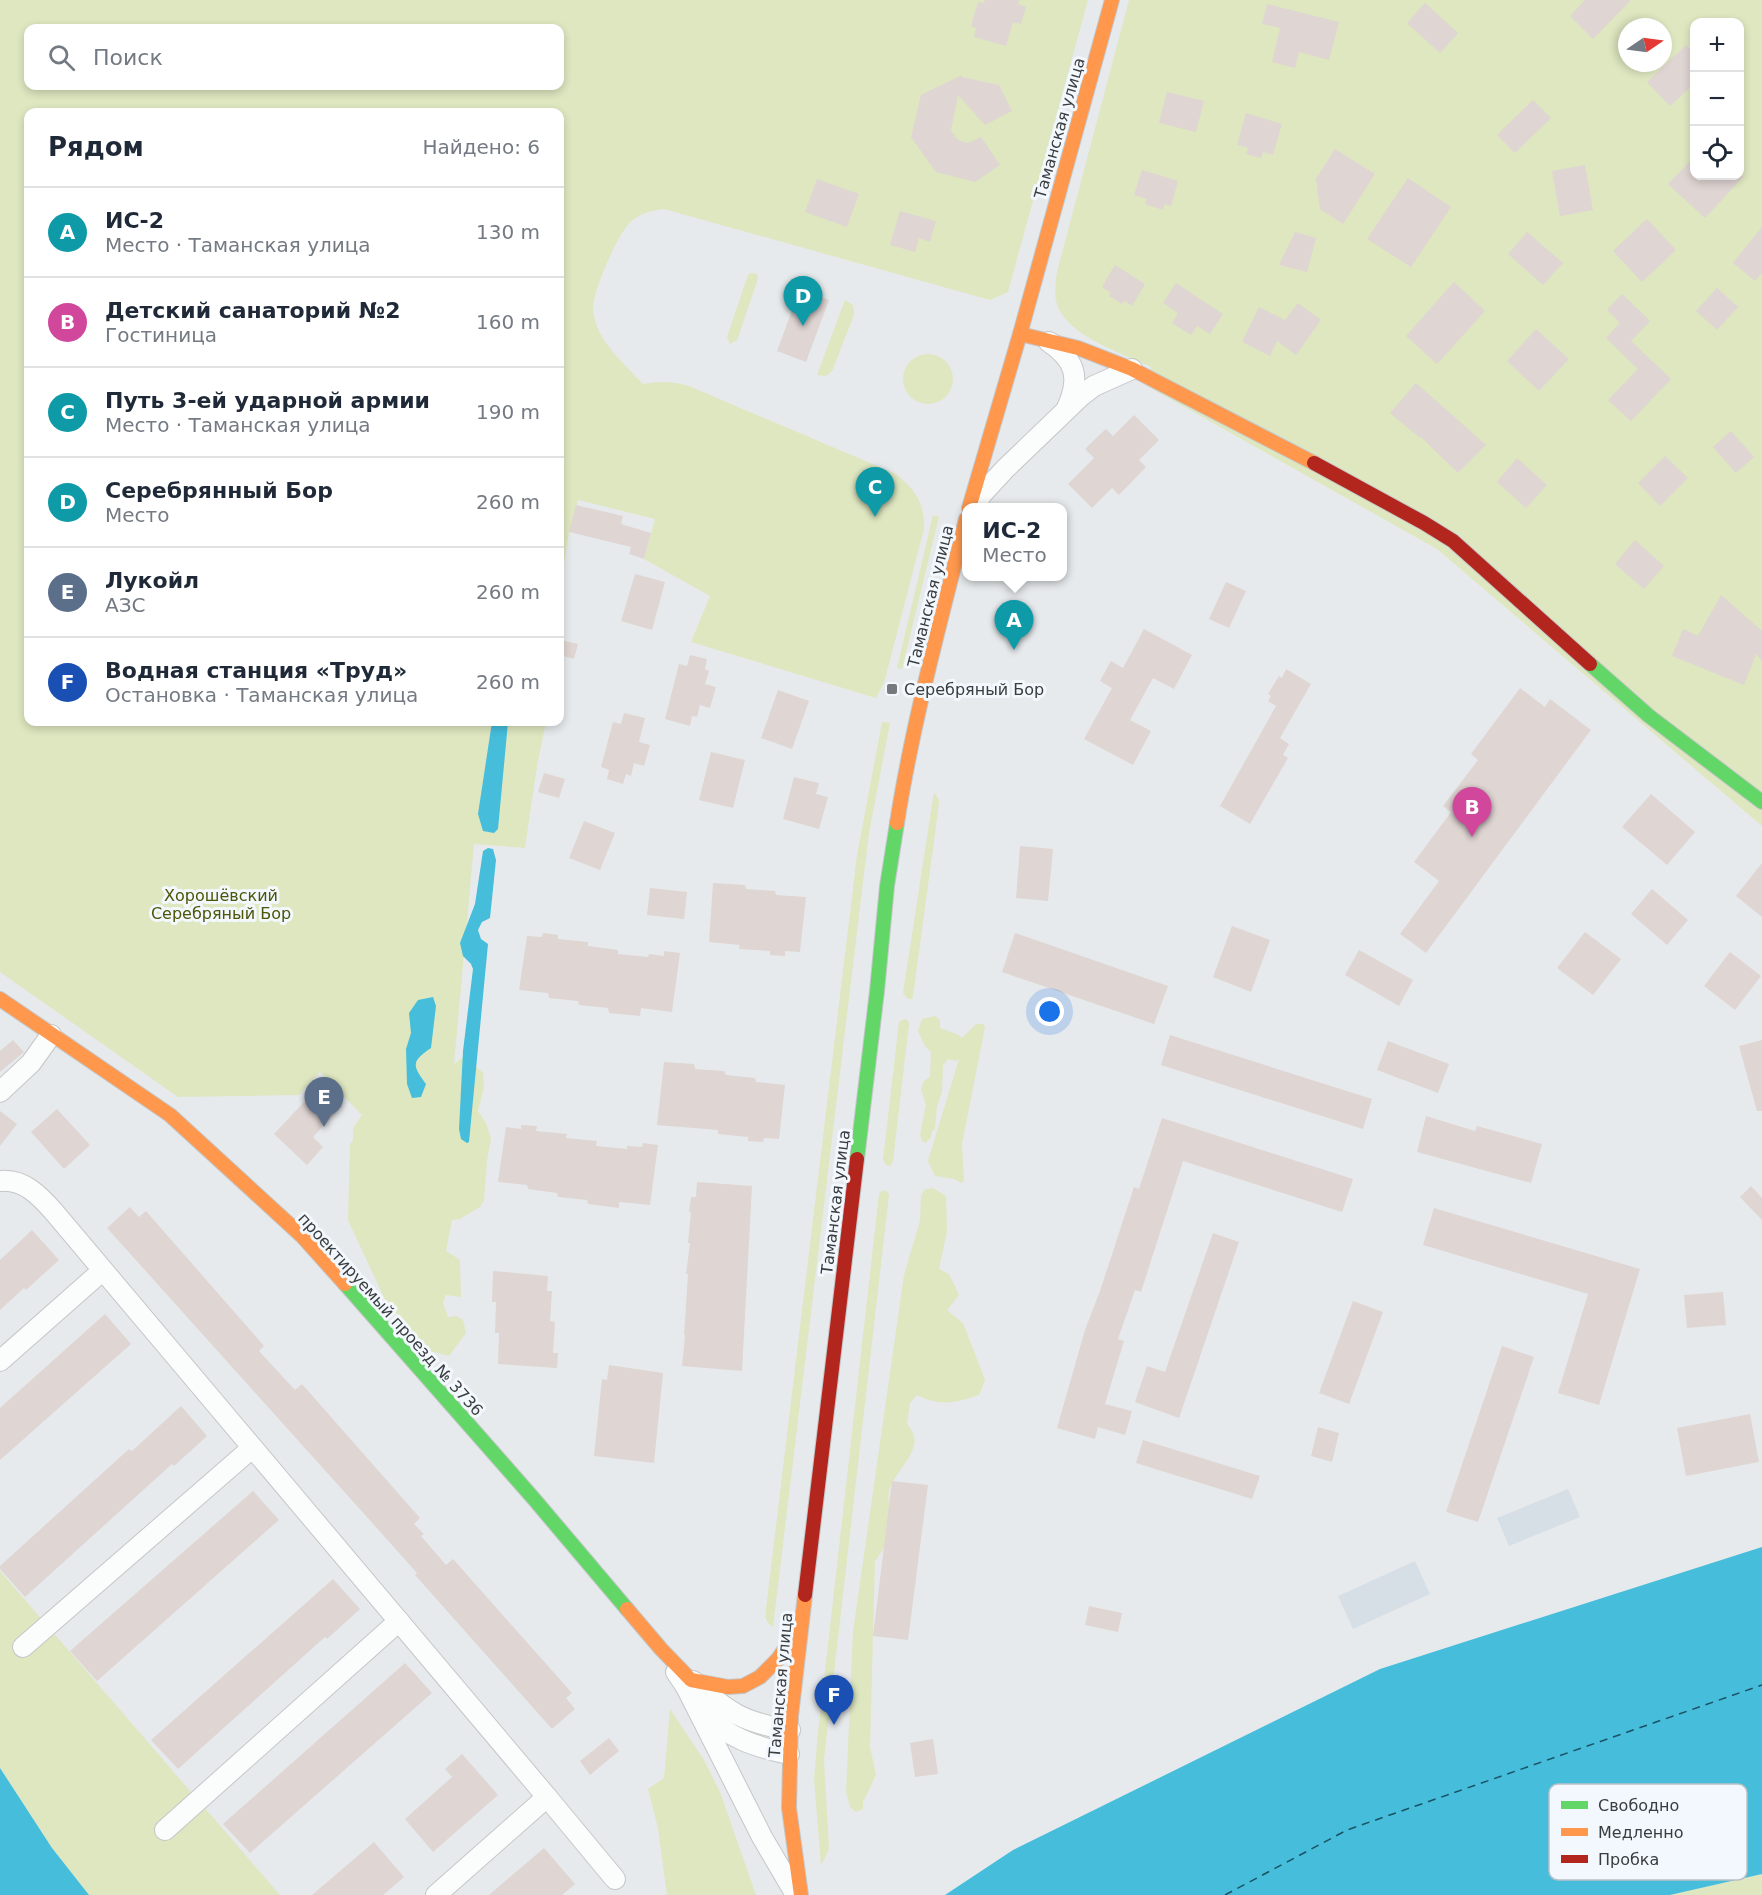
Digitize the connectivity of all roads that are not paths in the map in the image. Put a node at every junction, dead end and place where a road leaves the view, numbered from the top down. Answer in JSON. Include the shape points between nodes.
{"nodes":[{"id":1,"x":1112,"y":0,"type":"edge"},
{"id":2,"x":1020,"y":334,"type":"junction"},
{"id":3,"x":1047,"y":340,"type":"junction"},
{"id":4,"x":1132,"y":369,"type":"junction"},
{"id":5,"x":1067,"y":408,"type":"junction"},
{"id":6,"x":986,"y":449,"type":"junction"},
{"id":7,"x":1005,"y":469,"type":"junction"},
{"id":8,"x":972,"y":503,"type":"edge"},
{"id":9,"x":974,"y":503,"type":"edge"},
{"id":10,"x":962,"y":537,"type":"edge"},
{"id":11,"x":1762,"y":802,"type":"edge"},
{"id":12,"x":0,"y":999,"type":"edge"},
{"id":13,"x":51,"y":1035,"type":"junction"},
{"id":14,"x":0,"y":1092,"type":"edge"},
{"id":15,"x":0,"y":1181,"type":"edge"},
{"id":16,"x":102,"y":1270,"type":"junction"},
{"id":17,"x":0,"y":1361,"type":"edge"},
{"id":18,"x":252,"y":1448,"type":"junction"},
{"id":19,"x":803,"y":1611,"type":"junction"},
{"id":20,"x":399,"y":1621,"type":"junction"},
{"id":21,"x":22,"y":1647,"type":"dead end"},
{"id":22,"x":661,"y":1649,"type":"joint"},
{"id":23,"x":689,"y":1683,"type":"junction"},
{"id":24,"x":790,"y":1730,"type":"junction"},
{"id":25,"x":789,"y":1754,"type":"junction"},
{"id":26,"x":548,"y":1797,"type":"junction"},
{"id":27,"x":165,"y":1830,"type":"dead end"},
{"id":28,"x":615,"y":1879,"type":"dead end"},
{"id":29,"x":436,"y":1895,"type":"edge"},
{"id":30,"x":796,"y":1895,"type":"edge"},
{"id":31,"x":801,"y":1895,"type":"edge"}],
"edges":[{"from":1,"to":2,"type":"street","name":"Таманская улица"},
{"from":2,"to":3,"type":"street"},
{"from":2,"to":6,"type":"street","name":"Таманская улица"},
{"from":3,"to":4,"type":"street"},
{"from":3,"to":5,"type":"street","via":[[1070,361],[1075,376],[1075,391]]},
{"from":4,"to":5,"type":"street","via":[[1094,386]]},
{"from":4,"to":11,"type":"street","via":[[1453,541],[1649,716]]},
{"from":5,"to":7,"type":"street"},
{"from":6,"to":7,"type":"street"},
{"from":6,"to":8,"type":"street","name":"Таманская улица"},
{"from":7,"to":9,"type":"street"},
{"from":10,"to":19,"type":"street","name":"Таманская улица","via":[[903,784],[887,886]]},
{"from":12,"to":13,"type":"street","name":"проектируемый проезд № 3736"},
{"from":13,"to":14,"type":"street","via":[[31,1063]]},
{"from":13,"to":22,"type":"street","name":"проектируемый проезд № 3736","via":[[170,1115],[302,1236]]},
{"from":15,"to":16,"type":"street","via":[[18,1182],[34,1192]]},
{"from":16,"to":17,"type":"street"},
{"from":16,"to":18,"type":"street"},
{"from":18,"to":20,"type":"street"},
{"from":18,"to":21,"type":"street"},
{"from":19,"to":23,"type":"street","via":[[791,1640],[760,1677],[743,1686]]},
{"from":19,"to":24,"type":"street","name":"Таманская улица"},
{"from":20,"to":26,"type":"street"},
{"from":20,"to":27,"type":"street"},
{"from":22,"to":23,"type":"street"},
{"from":23,"to":24,"type":"street","via":[[742,1718]]},
{"from":23,"to":25,"type":"street","via":[[715,1725],[735,1738]]},
{"from":23,"to":30,"type":"street","via":[[762,1837]]},
{"from":24,"to":25,"type":"street","name":"Таманская улица"},
{"from":25,"to":31,"type":"street","name":"Таманская улица","via":[[789,1808]]},
{"from":26,"to":28,"type":"street"},
{"from":26,"to":29,"type":"street"}]}
